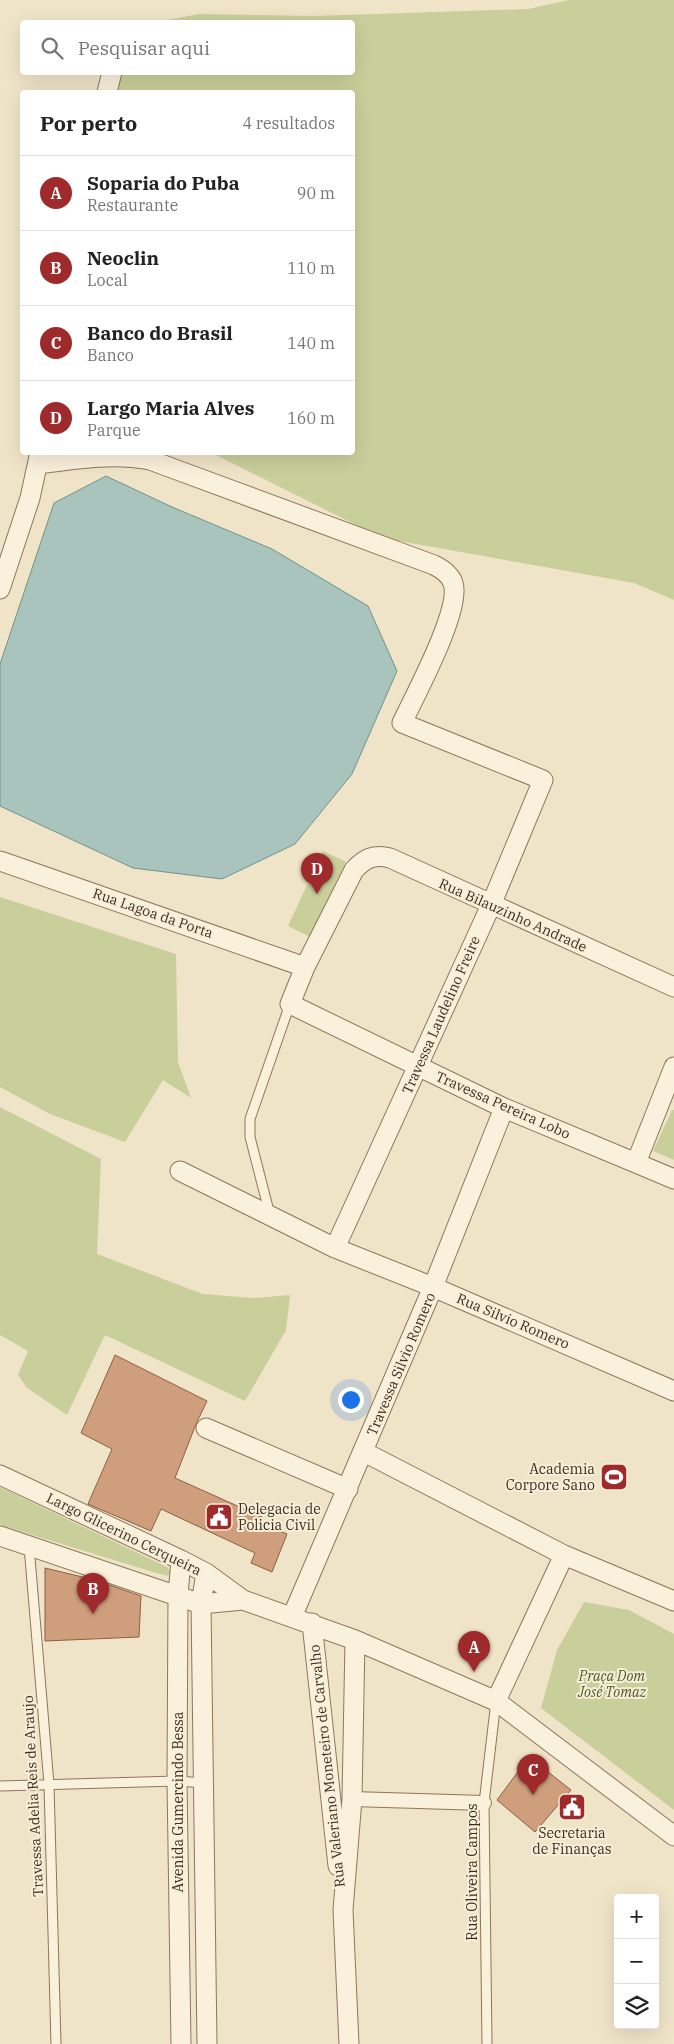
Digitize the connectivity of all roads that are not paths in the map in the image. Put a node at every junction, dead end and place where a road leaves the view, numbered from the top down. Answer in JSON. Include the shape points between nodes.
{"nodes":[{"id":1,"x":111,"y":75,"type":"edge"},
{"id":2,"x":108,"y":90,"type":"edge"},
{"id":3,"x":39,"y":458,"type":"edge"},
{"id":4,"x":0,"y":588,"type":"edge"},
{"id":5,"x":0,"y":861,"type":"edge"},
{"id":6,"x":490,"y":905,"type":"junction"},
{"id":7,"x":305,"y":967,"type":"junction"},
{"id":8,"x":674,"y":987,"type":"edge"},
{"id":9,"x":290,"y":1004,"type":"junction"},
{"id":10,"x":418,"y":1067,"type":"junction"},
{"id":11,"x":674,"y":1067,"type":"edge"},
{"id":12,"x":504,"y":1108,"type":"junction"},
{"id":13,"x":636,"y":1163,"type":"junction"},
{"id":14,"x":180,"y":1171,"type":"dead end"},
{"id":15,"x":674,"y":1179,"type":"edge"},
{"id":16,"x":270,"y":1215,"type":"junction"},
{"id":17,"x":336,"y":1248,"type":"junction"},
{"id":18,"x":433,"y":1287,"type":"junction"},
{"id":19,"x":674,"y":1391,"type":"edge"},
{"id":20,"x":206,"y":1428,"type":"dead end"},
{"id":21,"x":364,"y":1452,"type":"junction"},
{"id":22,"x":0,"y":1475,"type":"edge"},
{"id":23,"x":348,"y":1488,"type":"junction"},
{"id":24,"x":0,"y":1536,"type":"edge"},
{"id":25,"x":29,"y":1546,"type":"junction"},
{"id":26,"x":564,"y":1554,"type":"junction"},
{"id":27,"x":181,"y":1560,"type":"junction"},
{"id":28,"x":206,"y":1573,"type":"junction"},
{"id":29,"x":178,"y":1595,"type":"junction"},
{"id":30,"x":243,"y":1600,"type":"junction"},
{"id":31,"x":674,"y":1601,"type":"edge"},
{"id":32,"x":201,"y":1604,"type":"junction"},
{"id":33,"x":292,"y":1617,"type":"junction"},
{"id":34,"x":312,"y":1623,"type":"junction"},
{"id":35,"x":355,"y":1640,"type":"junction"},
{"id":36,"x":496,"y":1701,"type":"junction"},
{"id":37,"x":176,"y":1780,"type":"junction"},
{"id":38,"x":205,"y":1783,"type":"junction"},
{"id":39,"x":49,"y":1784,"type":"junction"},
{"id":40,"x":0,"y":1786,"type":"edge"},
{"id":41,"x":352,"y":1799,"type":"junction"},
{"id":42,"x":484,"y":1803,"type":"junction"},
{"id":43,"x":674,"y":1836,"type":"edge"},
{"id":44,"x":343,"y":1910,"type":"junction"},
{"id":45,"x":56,"y":2044,"type":"edge"},
{"id":46,"x":180,"y":2044,"type":"edge"},
{"id":47,"x":207,"y":2044,"type":"edge"},
{"id":48,"x":349,"y":2044,"type":"edge"},
{"id":49,"x":486,"y":2044,"type":"edge"}],
"edges":[{"from":1,"to":2,"type":"street"},
{"from":3,"to":4,"type":"street","via":[[30,498]]},
{"from":3,"to":6,"type":"street","name":"Travessa Laudelino Freire","via":[[128,456],[150,460],[348,531],[446,572],[454,585],[451,614],[402,723],[543,780]]},
{"from":5,"to":7,"type":"street","name":"Rua Lagoa da Porta"},
{"from":6,"to":7,"type":"street","name":"Rua Bilauzinho Andrade","via":[[390,858],[373,856],[354,870]]},
{"from":6,"to":8,"type":"street","name":"Rua Bilauzinho Andrade"},
{"from":6,"to":10,"type":"street","name":"Travessa Laudelino Freire"},
{"from":7,"to":9,"type":"street"},
{"from":9,"to":10,"type":"street","name":"Travessa Pereira Lobo"},
{"from":9,"to":16,"type":"lane","via":[[250,1119],[250,1137]]},
{"from":10,"to":12,"type":"street","name":"Travessa Pereira Lobo"},
{"from":10,"to":17,"type":"street","name":"Travessa Laudelino Freire"},
{"from":11,"to":13,"type":"street"},
{"from":12,"to":13,"type":"street","name":"Travessa Pereira Lobo"},
{"from":12,"to":18,"type":"street","name":"Travessa Silvio Romero"},
{"from":13,"to":15,"type":"street","name":"Travessa Pereira Lobo"},
{"from":14,"to":16,"type":"street","name":"Rua Silvio Romero"},
{"from":16,"to":17,"type":"street","name":"Rua Silvio Romero"},
{"from":17,"to":18,"type":"street","name":"Rua Silvio Romero"},
{"from":18,"to":19,"type":"street","name":"Rua Silvio Romero"},
{"from":18,"to":21,"type":"street","name":"Travessa Silvio Romero"},
{"from":20,"to":23,"type":"street"},
{"from":21,"to":23,"type":"street","name":"Travessa Silvio Romero"},
{"from":21,"to":26,"type":"street"},
{"from":22,"to":27,"type":"street","name":"Largo Glicerino Cerqueira"},
{"from":23,"to":33,"type":"street","name":"Travessa Silvio Romero"},
{"from":24,"to":25,"type":"street","name":"Largo Glicerino Cerqueira"},
{"from":25,"to":29,"type":"street","name":"Largo Glicerino Cerqueira"},
{"from":25,"to":39,"type":"lane","name":"Travessa Adelia Reis de Araujo"},
{"from":26,"to":31,"type":"street"},
{"from":26,"to":36,"type":"street"},
{"from":27,"to":28,"type":"street","name":"Largo Glicerino Cerqueira"},
{"from":27,"to":29,"type":"street","name":"Avenida Gumercindo Bessa"},
{"from":28,"to":30,"type":"street","name":"Largo Glicerino Cerqueira"},
{"from":28,"to":32,"type":"street","name":"Avenida Gumercindo Bessa"},
{"from":29,"to":32,"type":"street","name":"Largo Glicerino Cerqueira"},
{"from":29,"to":37,"type":"street","name":"Avenida Gumercindo Bessa"},
{"from":30,"to":32,"type":"street","name":"Largo Glicerino Cerqueira"},
{"from":30,"to":33,"type":"street","name":"Largo Glicerino Cerqueira"},
{"from":32,"to":38,"type":"street","name":"Avenida Gumercindo Bessa"},
{"from":33,"to":34,"type":"street","name":"Largo Glicerino Cerqueira"},
{"from":34,"to":35,"type":"street","name":"Largo Glicerino Cerqueira"},
{"from":34,"to":44,"type":"street","name":"Rua Valeriano Moneteiro de Carvalho"},
{"from":35,"to":36,"type":"street","name":"Largo Glicerino Cerqueira"},
{"from":35,"to":41,"type":"street","name":"Rua Valeriano Moneteiro de Carvalho"},
{"from":36,"to":42,"type":"lane","name":"Rua Oliveira Campos"},
{"from":36,"to":43,"type":"street"},
{"from":37,"to":38,"type":"lane"},
{"from":37,"to":39,"type":"lane"},
{"from":37,"to":46,"type":"street","name":"Avenida Gumercindo Bessa"},
{"from":38,"to":47,"type":"street","name":"Avenida Gumercindo Bessa"},
{"from":39,"to":40,"type":"lane"},
{"from":39,"to":45,"type":"lane","name":"Travessa Adelia Reis de Araujo"},
{"from":41,"to":42,"type":"street"},
{"from":41,"to":44,"type":"street","name":"Rua Valeriano Moneteiro de Carvalho"},
{"from":42,"to":49,"type":"lane","name":"Rua Oliveira Campos"},
{"from":44,"to":48,"type":"street","name":"Rua Valeriano Moneteiro de Carvalho"}]}
